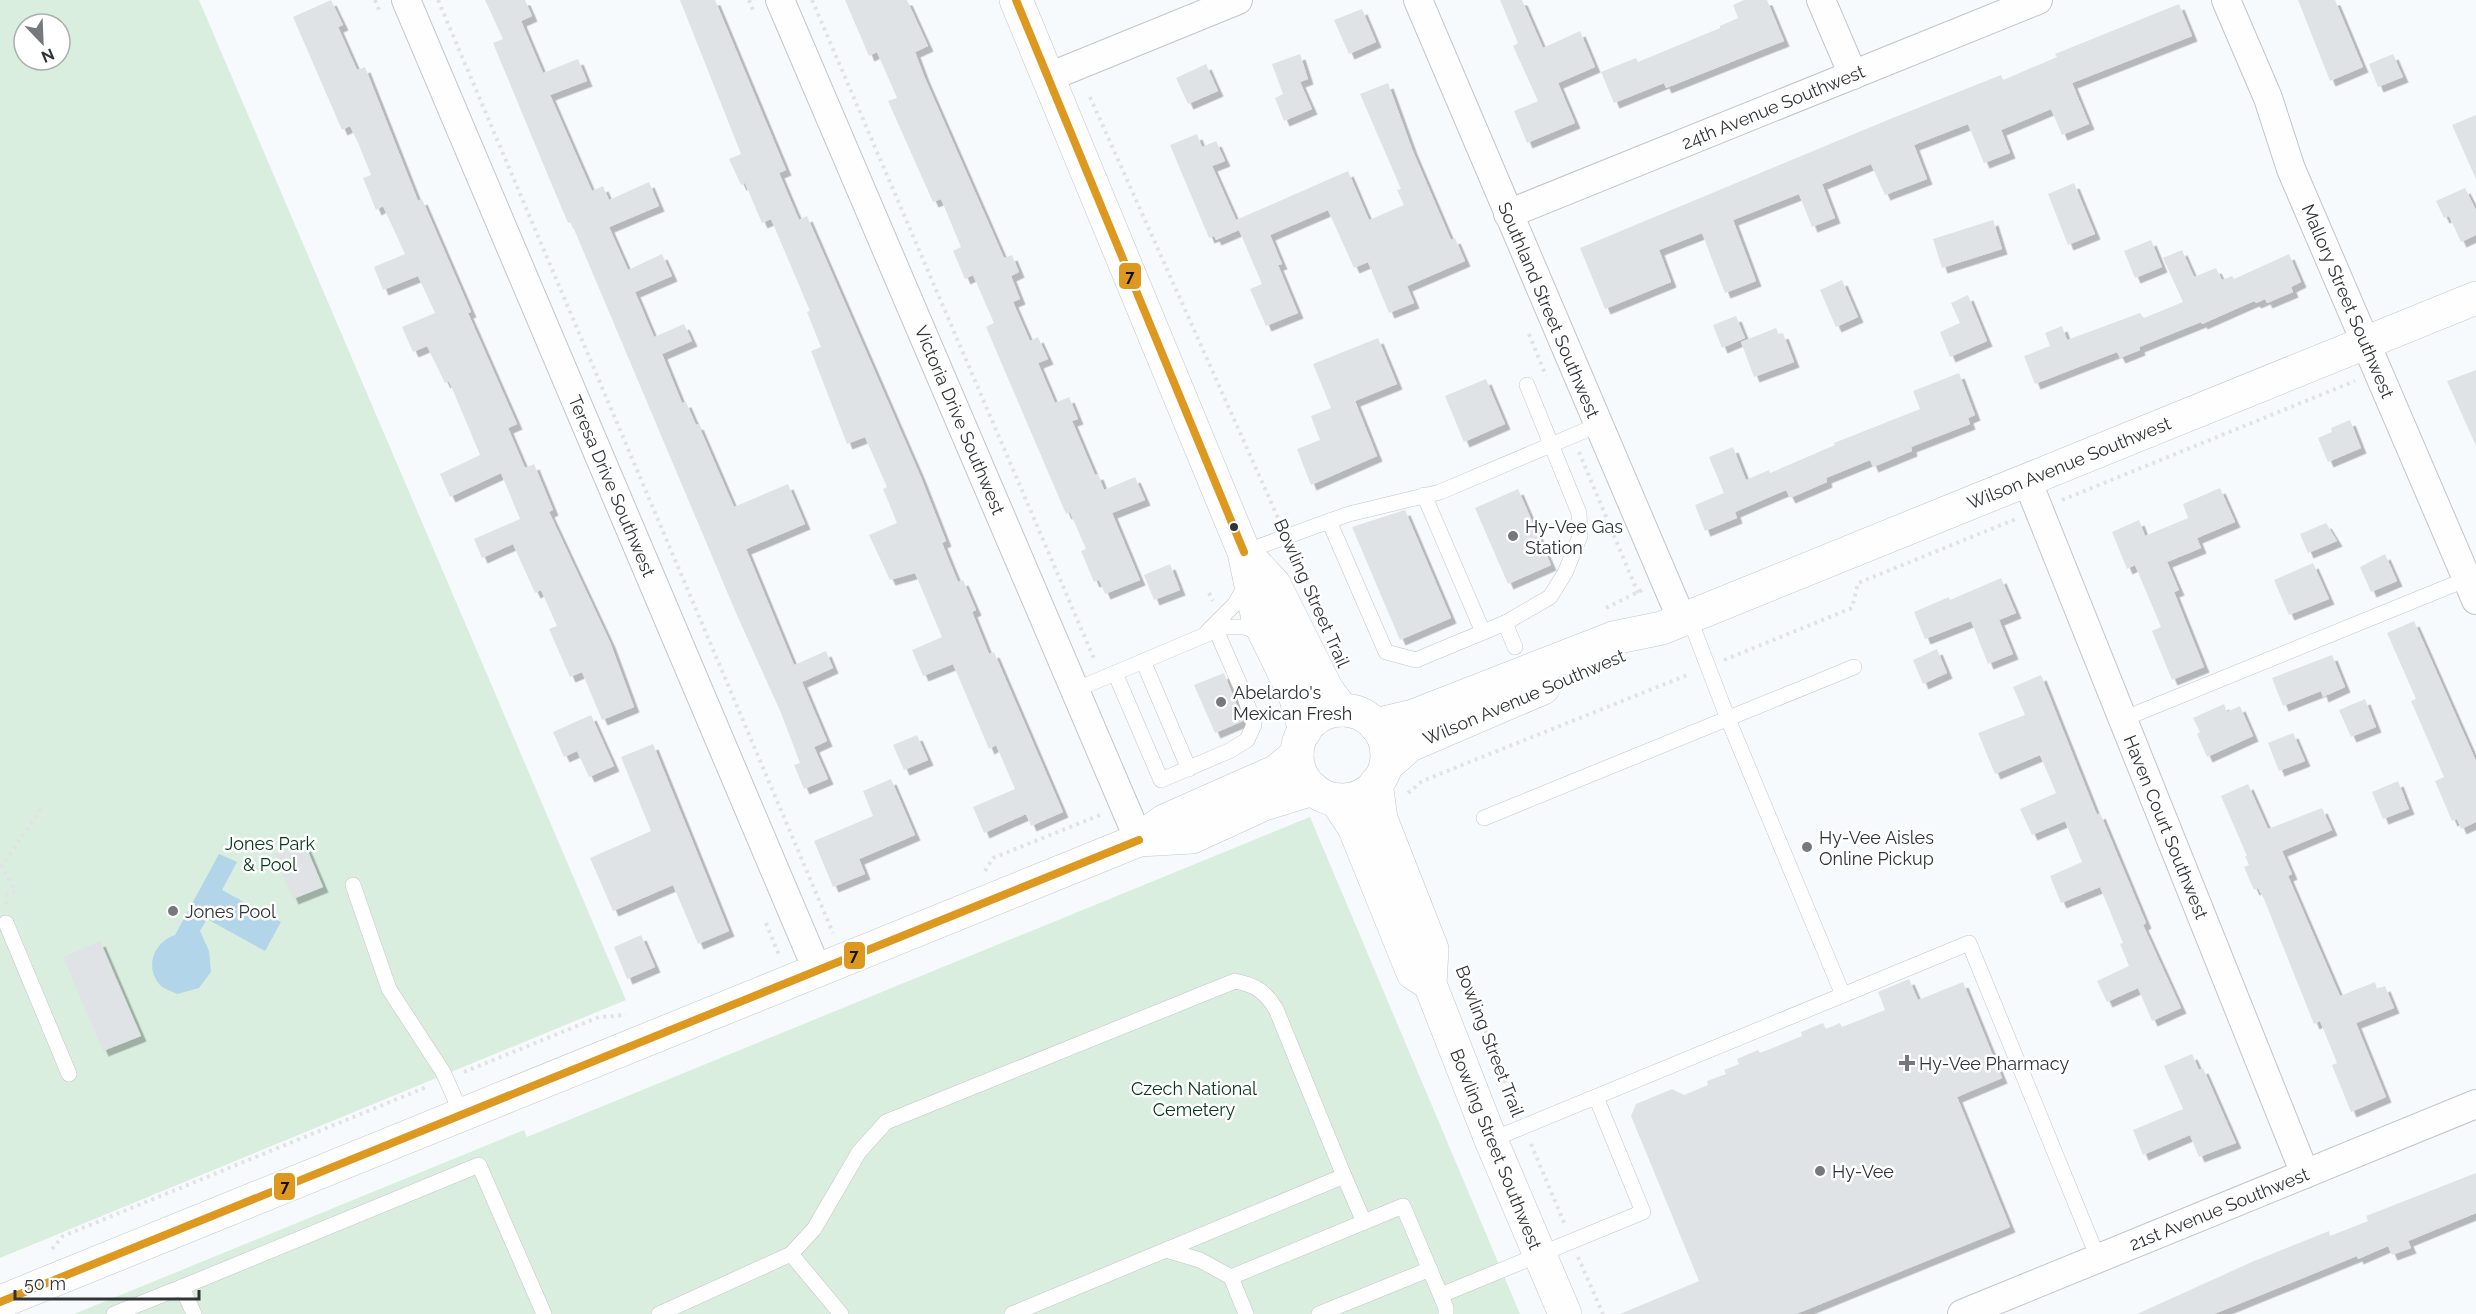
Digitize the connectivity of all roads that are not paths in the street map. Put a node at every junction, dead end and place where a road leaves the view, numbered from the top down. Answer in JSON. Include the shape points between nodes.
{"nodes":[{"id":1,"x":406,"y":0,"type":"edge"},
{"id":2,"x":780,"y":0,"type":"edge"},
{"id":3,"x":1016,"y":0,"type":"edge"},
{"id":4,"x":1238,"y":0,"type":"edge"},
{"id":5,"x":1418,"y":0,"type":"edge"},
{"id":6,"x":1821,"y":0,"type":"edge"},
{"id":7,"x":2038,"y":0,"type":"edge"},
{"id":8,"x":2226,"y":0,"type":"edge"},
{"id":9,"x":1853,"y":75,"type":"junction"},
{"id":10,"x":1049,"y":77,"type":"junction"},
{"id":11,"x":1509,"y":214,"type":"junction"},
{"id":12,"x":2476,"y":298,"type":"edge"},
{"id":13,"x":2365,"y":343,"type":"junction"},
{"id":14,"x":1527,"y":386,"type":"dead end"},
{"id":15,"x":1598,"y":425,"type":"junction"},
{"id":16,"x":1550,"y":444,"type":"junction"},
{"id":17,"x":2027,"y":480,"type":"junction"},
{"id":18,"x":1424,"y":495,"type":"junction"},
{"id":19,"x":1329,"y":521,"type":"junction"},
{"id":20,"x":1246,"y":564,"type":"junction"},
{"id":21,"x":2472,"y":590,"type":"edge"},
{"id":22,"x":1678,"y":622,"type":"junction"},
{"id":23,"x":1505,"y":623,"type":"junction"},
{"id":24,"x":1210,"y":632,"type":"junction"},
{"id":25,"x":1483,"y":632,"type":"junction"},
{"id":26,"x":1265,"y":634,"type":"junction"},
{"id":27,"x":1515,"y":646,"type":"dead end"},
{"id":28,"x":1143,"y":661,"type":"junction"},
{"id":29,"x":1854,"y":667,"type":"dead end"},
{"id":30,"x":1108,"y":675,"type":"junction"},
{"id":31,"x":1075,"y":690,"type":"junction"},
{"id":32,"x":1342,"y":710,"type":"junction"},
{"id":33,"x":1728,"y":719,"type":"junction"},
{"id":34,"x":2123,"y":719,"type":"junction"},
{"id":35,"x":1375,"y":725,"type":"junction"},
{"id":36,"x":1301,"y":742,"type":"junction"},
{"id":37,"x":1189,"y":769,"type":"junction"},
{"id":38,"x":1381,"y":774,"type":"junction"},
{"id":39,"x":1325,"y":794,"type":"junction"},
{"id":40,"x":1484,"y":818,"type":"dead end"},
{"id":41,"x":1139,"y":840,"type":"junction"},
{"id":42,"x":354,"y":885,"type":"dead end"},
{"id":43,"x":6,"y":923,"type":"road end"},
{"id":44,"x":818,"y":972,"type":"junction"},
{"id":45,"x":1430,"y":984,"type":"junction"},
{"id":46,"x":1844,"y":995,"type":"junction"},
{"id":47,"x":69,"y":1074,"type":"dead end"},
{"id":48,"x":1596,"y":1097,"type":"junction"},
{"id":49,"x":2476,"y":1104,"type":"edge"},
{"id":50,"x":463,"y":1117,"type":"junction"},
{"id":51,"x":1491,"y":1140,"type":"junction"},
{"id":52,"x":2305,"y":1174,"type":"junction"},
{"id":53,"x":1344,"y":1176,"type":"junction"},
{"id":54,"x":1364,"y":1222,"type":"junction"},
{"id":55,"x":1166,"y":1250,"type":"junction"},
{"id":56,"x":791,"y":1254,"type":"junction"},
{"id":57,"x":1539,"y":1254,"type":"junction"},
{"id":58,"x":2098,"y":1258,"type":"junction"},
{"id":59,"x":1430,"y":1269,"type":"junction"},
{"id":60,"x":1231,"y":1277,"type":"junction"},
{"id":61,"x":182,"y":1287,"type":"junction"},
{"id":62,"x":1441,"y":1295,"type":"junction"},
{"id":63,"x":1,"y":1299,"type":"edge"},
{"id":64,"x":114,"y":1314,"type":"edge"},
{"id":65,"x":194,"y":1314,"type":"edge"},
{"id":66,"x":544,"y":1314,"type":"edge"},
{"id":67,"x":659,"y":1314,"type":"edge"},
{"id":68,"x":841,"y":1314,"type":"edge"},
{"id":69,"x":1012,"y":1314,"type":"edge"},
{"id":70,"x":1246,"y":1314,"type":"edge"},
{"id":71,"x":1319,"y":1314,"type":"edge"},
{"id":72,"x":1446,"y":1314,"type":"edge"},
{"id":73,"x":1564,"y":1314,"type":"edge"},
{"id":74,"x":1962,"y":1314,"type":"edge"}],
"edges":[{"from":1,"to":44,"type":"street","name":"Teresa Drive Southwest"},
{"from":2,"to":31,"type":"street","name":"Victoria Drive Southwest"},
{"from":3,"to":10,"type":"main road"},
{"from":4,"to":10,"type":"street"},
{"from":5,"to":11,"type":"street","name":"Southland Street Southwest"},
{"from":6,"to":9,"type":"street"},
{"from":7,"to":9,"type":"street","name":"24th Avenue Southwest"},
{"from":8,"to":13,"type":"street","name":"Mallory Street Southwest","via":[[2268,98],[2291,169]]},
{"from":9,"to":11,"type":"street","name":"24th Avenue Southwest"},
{"from":10,"to":20,"type":"main road"},
{"from":11,"to":15,"type":"street","name":"Southland Street Southwest"},
{"from":12,"to":13,"type":"main road","name":"Wilson Avenue Southwest"},
{"from":13,"to":17,"type":"main road","name":"Wilson Avenue Southwest"},
{"from":13,"to":21,"type":"street","name":"Mallory Street Southwest"},
{"from":14,"to":16,"type":"lane"},
{"from":15,"to":16,"type":"lane"},
{"from":15,"to":22,"type":"street","name":"Southland Street Southwest"},
{"from":16,"to":18,"type":"lane","via":[[1440,492]]},
{"from":16,"to":23,"type":"lane","via":[[1579,513],[1580,536],[1550,597]]},
{"from":17,"to":22,"type":"main road","name":"Wilson Avenue Southwest"},
{"from":17,"to":34,"type":"street","name":"Haven Court Southwest"},
{"from":18,"to":19,"type":"lane"},
{"from":18,"to":25,"type":"lane"},
{"from":19,"to":20,"type":"lane","via":[[1288,536]]},
{"from":19,"to":25,"type":"lane","via":[[1386,652],[1416,660]]},
{"from":20,"to":24,"type":"lane","via":[[1235,604]]},
{"from":20,"to":26,"type":"main road"},
{"from":20,"to":32,"type":"main road","via":[[1274,584],[1327,690]]},
{"from":21,"to":34,"type":"lane"},
{"from":22,"to":33,"type":"lane","via":[[1708,666]]},
{"from":22,"to":35,"type":"main road","name":"Wilson Avenue Southwest","via":[[1603,641],[1413,716]]},
{"from":22,"to":38,"type":"main road","name":"Wilson Avenue Southwest","via":[[1636,650],[1410,745]]},
{"from":23,"to":25,"type":"lane"},
{"from":23,"to":27,"type":"lane"},
{"from":24,"to":26,"type":"lane","via":[[1235,626]]},
{"from":24,"to":28,"type":"lane"},
{"from":24,"to":37,"type":"lane","via":[[1244,694],[1254,726],[1247,740]]},
{"from":26,"to":36,"type":"main road","via":[[1295,695]]},
{"from":28,"to":30,"type":"lane"},
{"from":28,"to":37,"type":"lane"},
{"from":29,"to":33,"type":"lane"},
{"from":30,"to":31,"type":"lane"},
{"from":30,"to":37,"type":"lane","via":[[1161,780]]},
{"from":31,"to":41,"type":"street","name":"Victoria Drive Southwest"},
{"from":32,"to":35,"type":"main road","via":[[1360,713]]},
{"from":32,"to":36,"type":"main road","via":[[1323,714]]},
{"from":33,"to":40,"type":"lane"},
{"from":33,"to":46,"type":"lane"},
{"from":34,"to":52,"type":"street","name":"Haven Court Southwest"},
{"from":35,"to":38,"type":"main road","via":[[1385,740]]},
{"from":36,"to":39,"type":"main road","via":[[1299,767]]},
{"from":36,"to":41,"type":"main road","via":[[1277,771],[1164,821]]},
{"from":38,"to":39,"type":"main road","via":[[1362,795]]},
{"from":38,"to":45,"type":"main road","name":"Bowling Street Southwest","via":[[1381,819],[1432,949]]},
{"from":39,"to":41,"type":"main road","via":[[1274,800],[1192,837]]},
{"from":39,"to":45,"type":"main road","name":"Bowling Street Southwest","via":[[1354,827],[1413,973]]},
{"from":41,"to":44,"type":"main road"},
{"from":42,"to":50,"type":"lane","via":[[389,988],[446,1079]]},
{"from":43,"to":47,"type":"lane"},
{"from":44,"to":50,"type":"main road"},
{"from":45,"to":51,"type":"main road","name":"Bowling Street Southwest"},
{"from":46,"to":48,"type":"lane"},
{"from":46,"to":58,"type":"lane","via":[[1969,943]]},
{"from":48,"to":51,"type":"lane"},
{"from":48,"to":57,"type":"lane","via":[[1643,1212]]},
{"from":49,"to":52,"type":"street","name":"21st Avenue Southwest"},
{"from":50,"to":63,"type":"main road"},
{"from":51,"to":57,"type":"main road","name":"Bowling Street Southwest"},
{"from":52,"to":58,"type":"street","name":"21st Avenue Southwest"},
{"from":53,"to":54,"type":"lane"},
{"from":53,"to":55,"type":"lane"},
{"from":53,"to":56,"type":"lane","via":[[1276,1009],[1268,996],[1252,984],[1235,981],[886,1122],[859,1152],[814,1229]]},
{"from":54,"to":59,"type":"lane","via":[[1403,1206]]},
{"from":54,"to":60,"type":"lane"},
{"from":55,"to":60,"type":"lane","via":[[1200,1260]]},
{"from":55,"to":69,"type":"lane"},
{"from":56,"to":67,"type":"lane"},
{"from":56,"to":68,"type":"lane"},
{"from":57,"to":62,"type":"lane"},
{"from":57,"to":73,"type":"main road","name":"Bowling Street Southwest"},
{"from":58,"to":74,"type":"street","name":"21st Avenue Southwest"},
{"from":59,"to":62,"type":"lane"},
{"from":59,"to":71,"type":"lane"},
{"from":60,"to":70,"type":"lane"},
{"from":61,"to":64,"type":"lane"},
{"from":61,"to":65,"type":"lane"},
{"from":61,"to":66,"type":"lane","via":[[479,1165]]},
{"from":62,"to":72,"type":"lane"}]}
